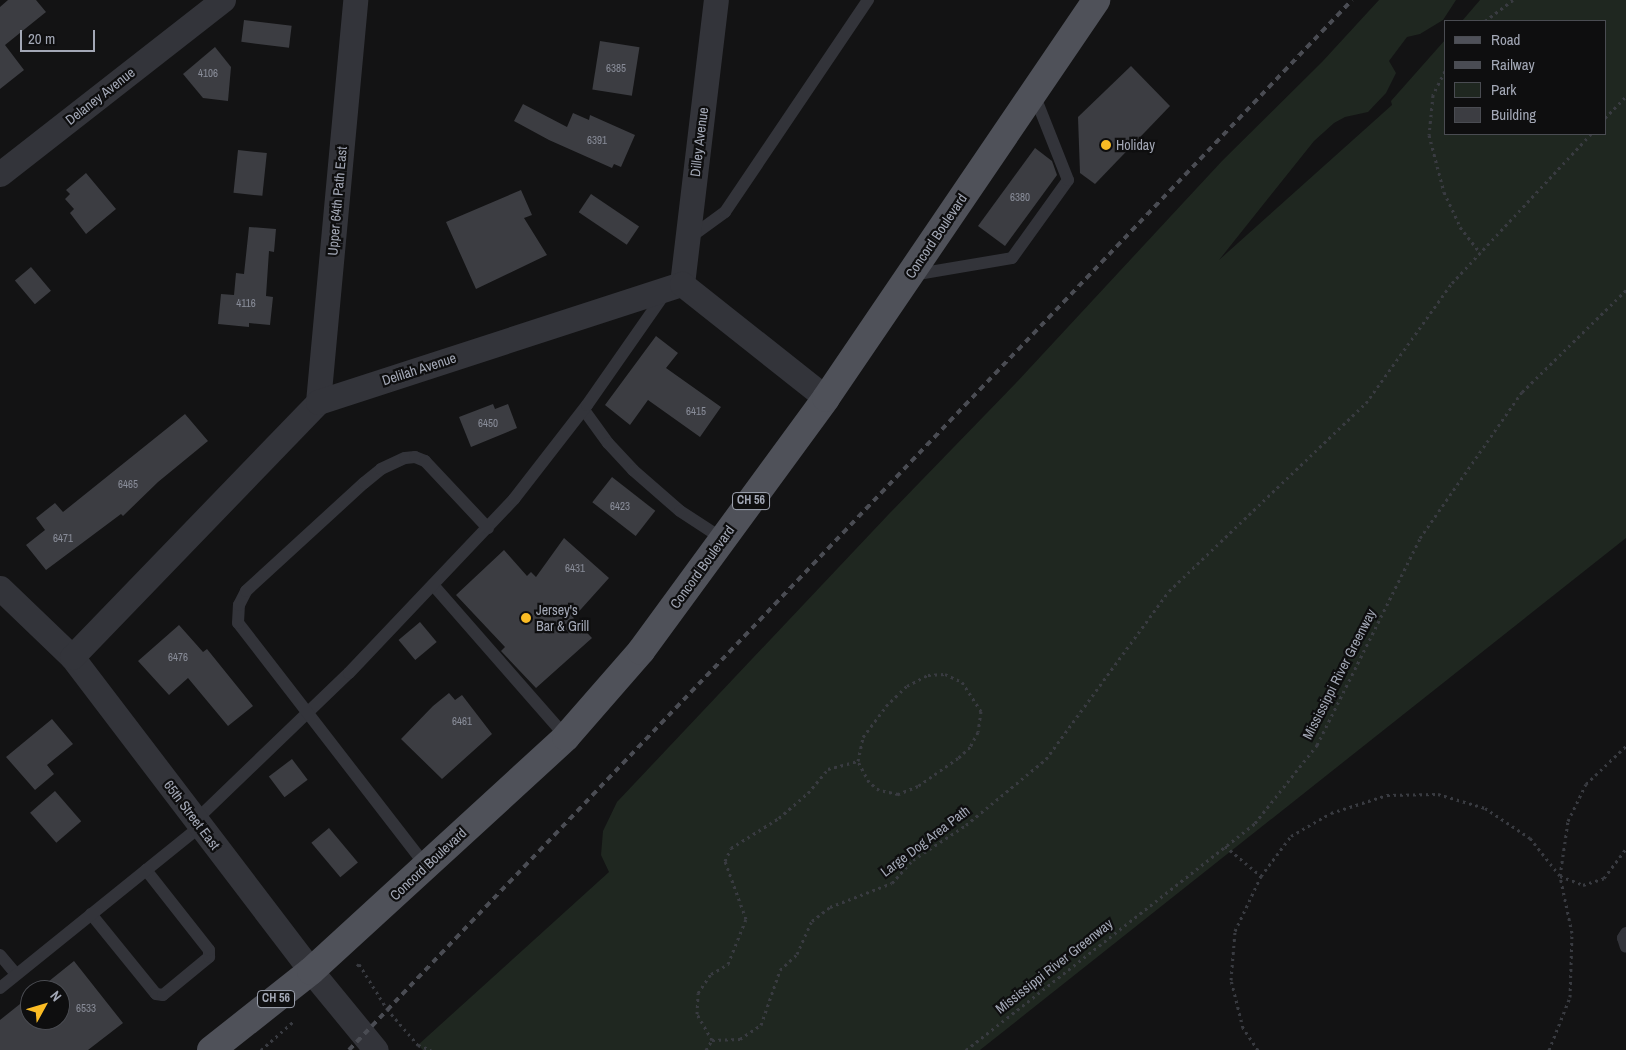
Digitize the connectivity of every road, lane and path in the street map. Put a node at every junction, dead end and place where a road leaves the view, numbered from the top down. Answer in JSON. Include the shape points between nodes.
{"nodes":[{"id":1,"x":223,"y":0,"type":"edge"},
{"id":2,"x":355,"y":0,"type":"edge"},
{"id":3,"x":716,"y":0,"type":"edge"},
{"id":4,"x":868,"y":0,"type":"edge"},
{"id":5,"x":1096,"y":0,"type":"edge"},
{"id":6,"x":1513,"y":0,"type":"edge"},
{"id":7,"x":1486,"y":20,"type":"edge"},
{"id":8,"x":1444,"y":73,"type":"edge"},
{"id":9,"x":1034,"y":93,"type":"junction"},
{"id":10,"x":1626,"y":96,"type":"edge"},
{"id":11,"x":1606,"y":117,"type":"edge"},
{"id":12,"x":1590,"y":135,"type":"edge"},
{"id":13,"x":0,"y":174,"type":"edge"},
{"id":14,"x":688,"y":239,"type":"junction"},
{"id":15,"x":1480,"y":253,"type":"junction"},
{"id":16,"x":909,"y":275,"type":"junction"},
{"id":17,"x":675,"y":286,"type":"junction"},
{"id":18,"x":1626,"y":290,"type":"edge"},
{"id":19,"x":826,"y":398,"type":"junction"},
{"id":20,"x":318,"y":402,"type":"junction"},
{"id":21,"x":584,"y":410,"type":"junction"},
{"id":22,"x":488,"y":528,"type":"junction"},
{"id":23,"x":723,"y":539,"type":"junction"},
{"id":24,"x":434,"y":586,"type":"junction"},
{"id":25,"x":0,"y":588,"type":"edge"},
{"id":26,"x":72,"y":657,"type":"junction"},
{"id":27,"x":306,"y":712,"type":"junction"},
{"id":28,"x":566,"y":737,"type":"junction"},
{"id":29,"x":1626,"y":746,"type":"edge"},
{"id":30,"x":858,"y":761,"type":"junction"},
{"id":31,"x":198,"y":823,"type":"junction"},
{"id":32,"x":1225,"y":846,"type":"junction"},
{"id":33,"x":1626,"y":849,"type":"edge"},
{"id":34,"x":426,"y":866,"type":"junction"},
{"id":35,"x":146,"y":870,"type":"junction"},
{"id":36,"x":1261,"y":876,"type":"junction"},
{"id":37,"x":1560,"y":876,"type":"junction"},
{"id":38,"x":91,"y":914,"type":"junction"},
{"id":39,"x":1626,"y":933,"type":"edge"},
{"id":40,"x":1626,"y":948,"type":"edge"},
{"id":41,"x":0,"y":955,"type":"edge"},
{"id":42,"x":311,"y":971,"type":"junction"},
{"id":43,"x":16,"y":974,"type":"junction"},
{"id":44,"x":0,"y":988,"type":"edge"},
{"id":45,"x":712,"y":1040,"type":"junction"},
{"id":46,"x":212,"y":1050,"type":"edge"},
{"id":47,"x":376,"y":1050,"type":"edge"},
{"id":48,"x":706,"y":1050,"type":"edge"},
{"id":49,"x":966,"y":1050,"type":"edge"},
{"id":50,"x":1258,"y":1050,"type":"edge"},
{"id":51,"x":1549,"y":1050,"type":"edge"}],
"edges":[{"from":1,"to":13,"type":"street","name":"Delaney Avenue"},
{"from":2,"to":20,"type":"street","name":"Upper 64th Path East"},
{"from":3,"to":14,"type":"street","name":"Dilley Avenue"},
{"from":4,"to":14,"type":"lane","via":[[726,212]]},
{"from":5,"to":9,"type":"main road","name":"Concord Boulevard","number":"CH 56"},
{"from":6,"to":7,"type":"path"},
{"from":8,"to":15,"type":"path","via":[[1433,95],[1429,135],[1444,192],[1460,227]]},
{"from":9,"to":16,"type":"main road","name":"Concord Boulevard","number":"CH 56"},
{"from":9,"to":16,"type":"lane","via":[[1068,180],[1012,258]]},
{"from":10,"to":11,"type":"path"},
{"from":12,"to":15,"type":"path","name":"Large Dog Area Path"},
{"from":14,"to":17,"type":"street","name":"Dilley Avenue"},
{"from":15,"to":45,"type":"path","name":"Large Dog Area Path","via":[[1452,283],[1366,403],[1169,591],[1056,748],[966,825],[913,860],[892,882],[830,907],[812,921],[797,954],[780,970],[761,1025],[740,1039]]},
{"from":16,"to":19,"type":"main road","name":"Concord Boulevard","number":"CH 56"},
{"from":17,"to":19,"type":"street"},
{"from":17,"to":20,"type":"street","name":"Delilah Avenue"},
{"from":17,"to":21,"type":"lane"},
{"from":18,"to":32,"type":"path","name":"Mississippi River Greenway","via":[[1522,392],[1420,538],[1317,745],[1255,823]]},
{"from":19,"to":23,"type":"main road","name":"Concord Boulevard","number":"CH 56"},
{"from":20,"to":26,"type":"street","name":"Delilah Avenue"},
{"from":21,"to":22,"type":"lane"},
{"from":21,"to":23,"type":"lane","via":[[634,470],[680,511]]},
{"from":22,"to":24,"type":"lane"},
{"from":22,"to":27,"type":"lane","via":[[425,461],[405,458],[381,469],[246,590],[239,606],[238,623]]},
{"from":23,"to":28,"type":"main road","name":"Concord Boulevard","number":"CH 56","via":[[641,651]]},
{"from":24,"to":27,"type":"lane"},
{"from":24,"to":28,"type":"lane"},
{"from":25,"to":26,"type":"street","name":"65th Street East"},
{"from":26,"to":31,"type":"street","name":"65th Street East"},
{"from":27,"to":31,"type":"lane"},
{"from":27,"to":34,"type":"lane"},
{"from":28,"to":34,"type":"main road","name":"Concord Boulevard","number":"CH 56"},
{"from":29,"to":37,"type":"path","via":[[1586,784],[1568,821]]},
{"from":30,"to":30,"type":"path","via":[[863,737],[886,706],[907,686],[928,675],[945,674],[962,682],[980,711],[978,732],[970,747],[918,786],[898,794],[879,790],[869,782]]},
{"from":30,"to":45,"type":"path","via":[[828,769],[808,793],[779,818],[731,848],[725,860],[746,919],[728,964],[710,974],[698,993],[697,1014]]},
{"from":31,"to":35,"type":"lane"},
{"from":31,"to":42,"type":"street","name":"65th Street East"},
{"from":32,"to":36,"type":"path"},
{"from":32,"to":49,"type":"path","name":"Mississippi River Greenway"},
{"from":33,"to":37,"type":"path","via":[[1604,878],[1583,885]]},
{"from":34,"to":42,"type":"main road","name":"Concord Boulevard","number":"CH 56"},
{"from":35,"to":38,"type":"lane"},
{"from":35,"to":38,"type":"lane","via":[[209,950],[209,957],[163,995],[156,994]]},
{"from":36,"to":37,"type":"path","via":[[1291,836],[1331,813],[1387,795],[1430,794],[1485,808],[1530,838]]},
{"from":36,"to":50,"type":"path","via":[[1235,931],[1231,980],[1242,1028]]},
{"from":37,"to":51,"type":"path","via":[[1572,932],[1570,997]]},
{"from":38,"to":43,"type":"lane"},
{"from":39,"to":40,"type":"lane","via":[[1623,938]]},
{"from":41,"to":43,"type":"lane"},
{"from":42,"to":46,"type":"main road","name":"Concord Boulevard","number":"CH 56"},
{"from":42,"to":47,"type":"street","name":"65th Street East"},
{"from":43,"to":44,"type":"lane"},
{"from":45,"to":48,"type":"path"}]}
